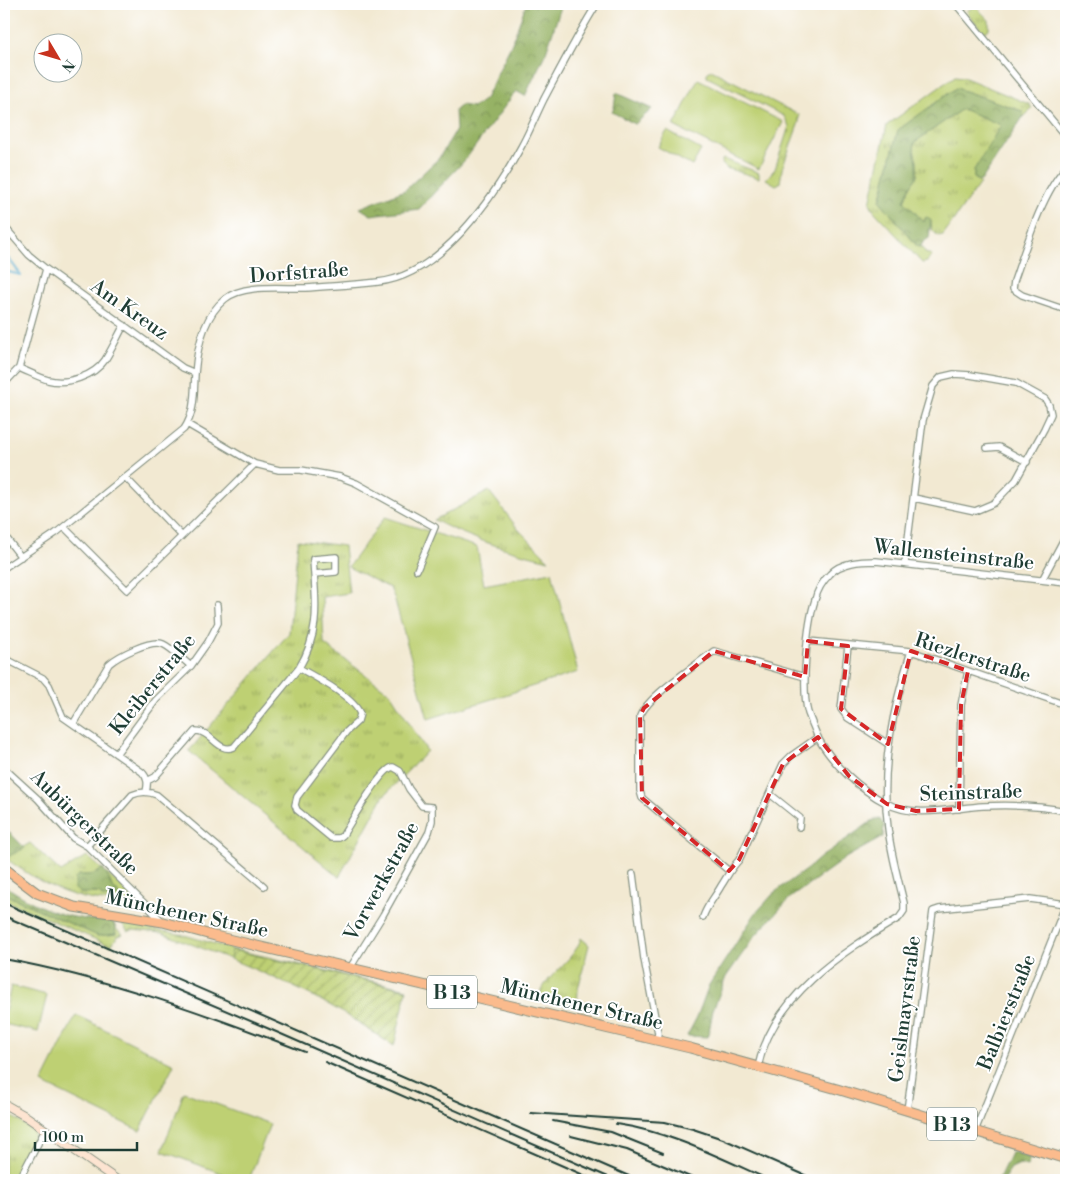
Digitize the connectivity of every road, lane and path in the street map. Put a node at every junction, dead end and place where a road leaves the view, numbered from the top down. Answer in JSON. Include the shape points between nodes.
{"nodes":[{"id":1,"x":597,"y":4,"type":"edge"},
{"id":2,"x":970,"y":4,"type":"edge"},
{"id":3,"x":957,"y":6,"type":"edge"},
{"id":4,"x":1066,"y":137,"type":"edge"},
{"id":5,"x":1066,"y":168,"type":"edge"},
{"id":6,"x":4,"y":226,"type":"edge"},
{"id":7,"x":46,"y":269,"type":"junction"},
{"id":8,"x":1066,"y":309,"type":"edge"},
{"id":9,"x":124,"y":325,"type":"junction"},
{"id":10,"x":19,"y":368,"type":"junction"},
{"id":11,"x":196,"y":373,"type":"junction"},
{"id":12,"x":4,"y":384,"type":"edge"},
{"id":13,"x":187,"y":424,"type":"junction"},
{"id":14,"x":987,"y":448,"type":"dead end"},
{"id":15,"x":1027,"y":462,"type":"junction"},
{"id":16,"x":255,"y":464,"type":"junction"},
{"id":17,"x":125,"y":477,"type":"junction"},
{"id":18,"x":914,"y":498,"type":"junction"},
{"id":19,"x":64,"y":527,"type":"junction"},
{"id":20,"x":4,"y":535,"type":"edge"},
{"id":21,"x":1066,"y":535,"type":"edge"},
{"id":22,"x":182,"y":536,"type":"junction"},
{"id":23,"x":21,"y":557,"type":"junction"},
{"id":24,"x":906,"y":564,"type":"junction"},
{"id":25,"x":4,"y":568,"type":"edge"},
{"id":26,"x":417,"y":570,"type":"dead end"},
{"id":27,"x":314,"y":574,"type":"junction"},
{"id":28,"x":1042,"y":580,"type":"junction"},
{"id":29,"x":1066,"y":583,"type":"edge"},
{"id":30,"x":217,"y":605,"type":"dead end"},
{"id":31,"x":808,"y":641,"type":"junction"},
{"id":32,"x":848,"y":646,"type":"junction"},
{"id":33,"x":911,"y":651,"type":"junction"},
{"id":34,"x":4,"y":658,"type":"edge"},
{"id":35,"x":191,"y":666,"type":"junction"},
{"id":36,"x":299,"y":668,"type":"junction"},
{"id":37,"x":968,"y":672,"type":"junction"},
{"id":38,"x":805,"y":677,"type":"junction"},
{"id":39,"x":1066,"y":705,"type":"edge"},
{"id":40,"x":72,"y":724,"type":"junction"},
{"id":41,"x":818,"y":737,"type":"junction"},
{"id":42,"x":888,"y":744,"type":"junction"},
{"id":43,"x":116,"y":754,"type":"junction"},
{"id":44,"x":4,"y":768,"type":"edge"},
{"id":45,"x":147,"y":781,"type":"junction"},
{"id":46,"x":146,"y":792,"type":"junction"},
{"id":47,"x":770,"y":794,"type":"junction"},
{"id":48,"x":887,"y":804,"type":"junction"},
{"id":49,"x":960,"y":809,"type":"junction"},
{"id":50,"x":1066,"y":811,"type":"edge"},
{"id":51,"x":799,"y":827,"type":"dead end"},
{"id":52,"x":87,"y":846,"type":"junction"},
{"id":53,"x":4,"y":868,"type":"edge"},
{"id":54,"x":729,"y":871,"type":"junction"},
{"id":55,"x":633,"y":874,"type":"dead end"},
{"id":56,"x":264,"y":886,"type":"dead end"},
{"id":57,"x":1066,"y":904,"type":"edge"},
{"id":58,"x":703,"y":917,"type":"dead end"},
{"id":59,"x":163,"y":922,"type":"junction"},
{"id":60,"x":350,"y":968,"type":"junction"},
{"id":61,"x":657,"y":1040,"type":"junction"},
{"id":62,"x":758,"y":1067,"type":"junction"},
{"id":63,"x":4,"y":1104,"type":"edge"},
{"id":64,"x":907,"y":1111,"type":"junction"},
{"id":65,"x":46,"y":1130,"type":"junction"},
{"id":66,"x":975,"y":1131,"type":"junction"},
{"id":67,"x":1066,"y":1159,"type":"edge"},
{"id":68,"x":19,"y":1180,"type":"edge"},
{"id":69,"x":118,"y":1180,"type":"edge"}],
"edges":[{"from":1,"to":11,"type":"street","name":"Dorfstraße","via":[[505,174],[482,207],[447,245],[399,278],[306,288],[258,289],[230,296],[216,309],[206,327],[198,352]]},
{"from":2,"to":3,"type":"street"},
{"from":3,"to":4,"type":"street"},
{"from":5,"to":8,"type":"street","via":[[1039,213],[1013,288],[1022,295]]},
{"from":6,"to":7,"type":"street"},
{"from":7,"to":9,"type":"street","name":"Am Kreuz"},
{"from":7,"to":10,"type":"street"},
{"from":9,"to":10,"type":"street","via":[[105,360],[80,378],[48,380]]},
{"from":9,"to":11,"type":"street","name":"Am Kreuz","via":[[183,368]]},
{"from":10,"to":12,"type":"street"},
{"from":11,"to":13,"type":"street","name":"Dorfstraße"},
{"from":13,"to":16,"type":"street"},
{"from":13,"to":17,"type":"street"},
{"from":14,"to":15,"type":"street","via":[[1000,447]]},
{"from":15,"to":18,"type":"street","via":[[1005,493],[994,503],[975,511]]},
{"from":15,"to":18,"type":"street","via":[[1051,414],[1045,398],[1016,383],[970,375],[942,377],[933,386],[923,420]]},
{"from":16,"to":22,"type":"street"},
{"from":16,"to":26,"type":"street","via":[[340,477],[435,527]]},
{"from":17,"to":19,"type":"street"},
{"from":17,"to":22,"type":"street"},
{"from":18,"to":24,"type":"street"},
{"from":19,"to":22,"type":"street","via":[[127,590]]},
{"from":19,"to":23,"type":"street"},
{"from":20,"to":23,"type":"street"},
{"from":21,"to":28,"type":"street"},
{"from":23,"to":25,"type":"street"},
{"from":24,"to":28,"type":"street","name":"Wallensteinstraße"},
{"from":24,"to":31,"type":"street","name":"Wallensteinstraße","via":[[861,561],[846,564],[830,573],[814,601]]},
{"from":27,"to":27,"type":"street","via":[[313,559],[336,558],[336,572]]},
{"from":27,"to":36,"type":"street","via":[[314,632]]},
{"from":28,"to":29,"type":"street","name":"Wallensteinstraße"},
{"from":30,"to":35,"type":"street","name":"Kleiberstraße","via":[[218,623]]},
{"from":31,"to":32,"type":"street","name":"Riezlerstraße"},
{"from":31,"to":38,"type":"street","name":"Wallensteinstraße"},
{"from":32,"to":33,"type":"street","name":"Riezlerstraße"},
{"from":32,"to":42,"type":"street","via":[[841,710]]},
{"from":33,"to":37,"type":"street","name":"Riezlerstraße"},
{"from":33,"to":42,"type":"street"},
{"from":34,"to":40,"type":"street","via":[[43,678],[63,718]]},
{"from":35,"to":40,"type":"street","via":[[163,644],[155,643],[117,657],[109,664]]},
{"from":35,"to":43,"type":"street","name":"Kleiberstraße","via":[[156,700]]},
{"from":36,"to":45,"type":"street","via":[[234,747],[222,748],[202,732],[195,732]]},
{"from":36,"to":60,"type":"street","name":"Vorwerkstraße","via":[[344,696],[358,709],[360,716],[297,797],[295,805],[298,812],[331,838],[339,838],[386,770],[394,767],[400,771],[422,806],[432,807],[432,821],[424,840]]},
{"from":37,"to":39,"type":"street","name":"Riezlerstraße"},
{"from":37,"to":49,"type":"street","via":[[960,705]]},
{"from":38,"to":41,"type":"street","name":"Steinstraße","via":[[808,712]]},
{"from":38,"to":54,"type":"street","via":[[714,651],[664,690],[640,716],[642,798]]},
{"from":40,"to":43,"type":"street"},
{"from":41,"to":47,"type":"street","via":[[783,764]]},
{"from":41,"to":48,"type":"street","name":"Steinstraße","via":[[849,776]]},
{"from":42,"to":48,"type":"street"},
{"from":43,"to":45,"type":"street","via":[[142,772]]},
{"from":44,"to":52,"type":"street","name":"Aubürgerstraße","via":[[73,838]]},
{"from":45,"to":46,"type":"street"},
{"from":46,"to":52,"type":"street","via":[[132,795]]},
{"from":46,"to":56,"type":"street","via":[[157,795]]},
{"from":47,"to":51,"type":"street","via":[[800,818]]},
{"from":47,"to":54,"type":"street","via":[[738,860]]},
{"from":48,"to":49,"type":"street","name":"Steinstraße","via":[[916,812]]},
{"from":48,"to":62,"type":"street","via":[[890,847],[904,911],[899,918],[846,952],[801,991],[772,1028]]},
{"from":49,"to":50,"type":"street","name":"Steinstraße","via":[[1014,805]]},
{"from":52,"to":59,"type":"street","name":"Aubürgerstraße"},
{"from":53,"to":59,"type":"main road","name":"Münchener Straße","number":"B 13","via":[[37,893],[56,901]]},
{"from":54,"to":58,"type":"street"},
{"from":55,"to":61,"type":"street"},
{"from":57,"to":64,"type":"street","name":"Geislmayrstraße","via":[[1030,899],[933,911]]},
{"from":57,"to":66,"type":"street","name":"Balbierstraße"},
{"from":59,"to":60,"type":"main road","name":"Münchener Straße","number":"B 13"},
{"from":60,"to":61,"type":"main road","name":"Münchener Straße","number":"B 13"},
{"from":61,"to":62,"type":"main road","name":"Münchener Straße","number":"B 13"},
{"from":62,"to":64,"type":"main road","name":"Münchener Straße","number":"B 13"},
{"from":63,"to":65,"type":"street"},
{"from":64,"to":66,"type":"main road","name":"Münchener Straße","number":"B 13"},
{"from":65,"to":68,"type":"street"},
{"from":65,"to":69,"type":"street"},
{"from":66,"to":67,"type":"main road","name":"Münchener Straße","number":"B 13"}]}
